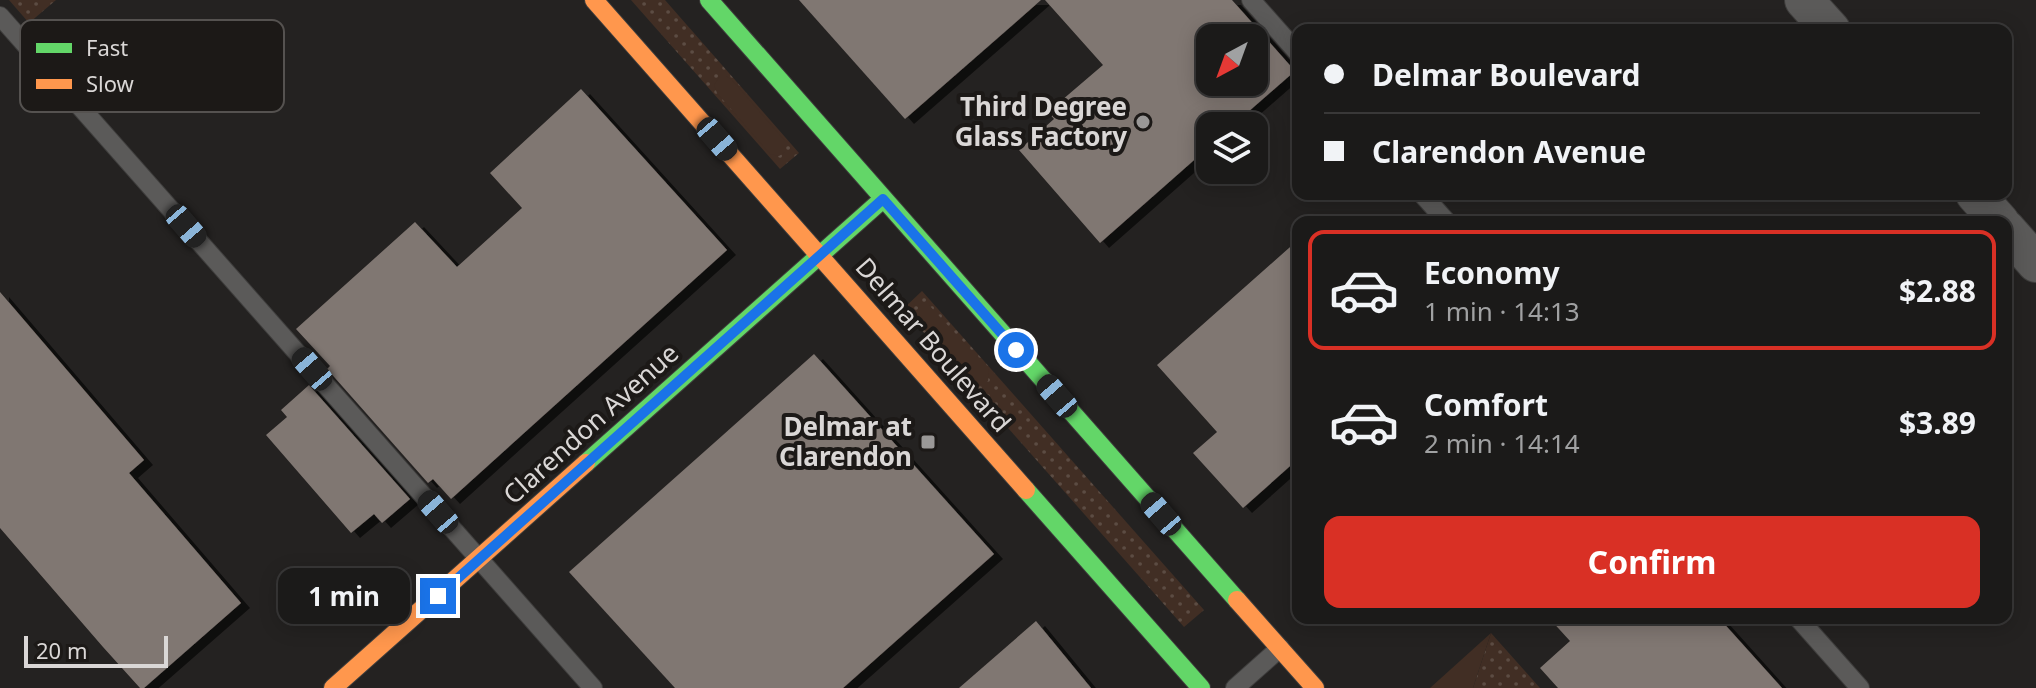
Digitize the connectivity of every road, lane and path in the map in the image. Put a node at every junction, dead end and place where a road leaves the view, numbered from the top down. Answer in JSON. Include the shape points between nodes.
{"nodes":[{"id":1,"x":594,"y":0,"type":"edge"},
{"id":2,"x":709,"y":0,"type":"edge"},
{"id":3,"x":1251,"y":0,"type":"edge"},
{"id":4,"x":1804,"y":0,"type":"edge"},
{"id":5,"x":0,"y":16,"type":"edge"},
{"id":6,"x":1826,"y":24,"type":"edge"},
{"id":7,"x":20,"y":39,"type":"edge"},
{"id":8,"x":1292,"y":46,"type":"edge"},
{"id":9,"x":85,"y":112,"type":"edge"},
{"id":10,"x":883,"y":199,"type":"junction"},
{"id":11,"x":1427,"y":200,"type":"edge"},
{"id":12,"x":1980,"y":200,"type":"edge"},
{"id":13,"x":1442,"y":216,"type":"edge"},
{"id":14,"x":1995,"y":216,"type":"edge"},
{"id":15,"x":2012,"y":236,"type":"edge"},
{"id":16,"x":819,"y":255,"type":"junction"},
{"id":17,"x":2036,"y":263,"type":"edge"},
{"id":18,"x":480,"y":559,"type":"junction"},
{"id":19,"x":1803,"y":624,"type":"edge"},
{"id":20,"x":1280,"y":648,"type":"junction"},
{"id":21,"x":333,"y":688,"type":"edge"},
{"id":22,"x":593,"y":688,"type":"edge"},
{"id":23,"x":1201,"y":688,"type":"edge"},
{"id":24,"x":1235,"y":688,"type":"edge"},
{"id":25,"x":1315,"y":688,"type":"edge"},
{"id":26,"x":1860,"y":688,"type":"edge"}],
"edges":[{"from":1,"to":16,"type":"main road","name":"Delmar Boulevard"},
{"from":2,"to":10,"type":"main road"},
{"from":3,"to":8,"type":"lane"},
{"from":4,"to":6,"type":"street"},
{"from":5,"to":7,"type":"lane"},
{"from":9,"to":18,"type":"lane"},
{"from":10,"to":16,"type":"main road","name":"Clarendon Avenue"},
{"from":10,"to":20,"type":"main road"},
{"from":11,"to":13,"type":"lane"},
{"from":12,"to":14,"type":"street"},
{"from":15,"to":17,"type":"street"},
{"from":16,"to":18,"type":"main road","name":"Clarendon Avenue"},
{"from":16,"to":23,"type":"main road","name":"Delmar Boulevard"},
{"from":18,"to":21,"type":"main road","name":"Clarendon Avenue"},
{"from":18,"to":22,"type":"lane"},
{"from":19,"to":26,"type":"lane"},
{"from":20,"to":24,"type":"lane"},
{"from":20,"to":25,"type":"main road"}]}
